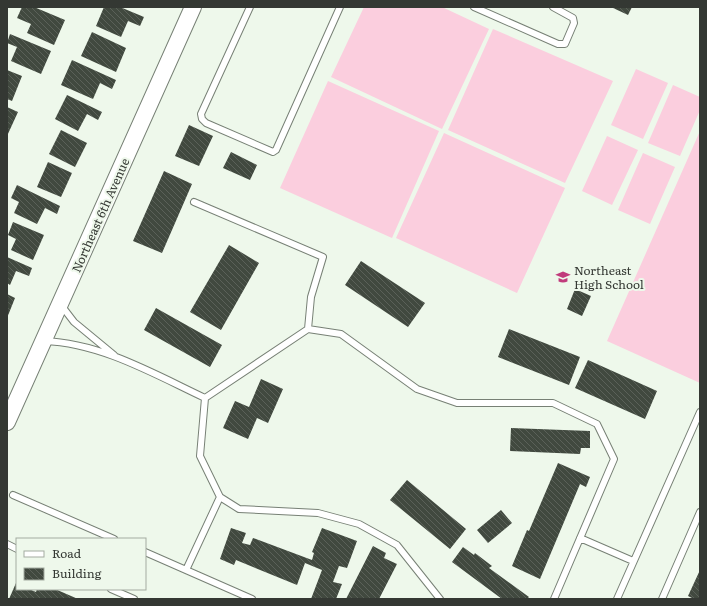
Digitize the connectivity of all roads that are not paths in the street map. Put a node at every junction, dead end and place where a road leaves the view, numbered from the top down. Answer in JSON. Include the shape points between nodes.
{"nodes":[{"id":1,"x":193,"y":7,"type":"edge"},
{"id":2,"x":250,"y":7,"type":"edge"},
{"id":3,"x":340,"y":7,"type":"edge"},
{"id":4,"x":474,"y":7,"type":"edge"},
{"id":5,"x":553,"y":7,"type":"edge"},
{"id":6,"x":194,"y":202,"type":"dead end"},
{"id":7,"x":60,"y":304,"type":"junction"},
{"id":8,"x":308,"y":329,"type":"junction"},
{"id":9,"x":43,"y":341,"type":"junction"},
{"id":10,"x":117,"y":357,"type":"junction"},
{"id":11,"x":205,"y":398,"type":"junction"},
{"id":12,"x":700,"y":412,"type":"edge"},
{"id":13,"x":7,"y":422,"type":"edge"},
{"id":14,"x":13,"y":495,"type":"dead end"},
{"id":15,"x":220,"y":497,"type":"junction"},
{"id":16,"x":700,"y":512,"type":"edge"},
{"id":17,"x":112,"y":538,"type":"edge"},
{"id":18,"x":580,"y":538,"type":"junction"},
{"id":19,"x":146,"y":552,"type":"edge"},
{"id":20,"x":633,"y":561,"type":"junction"},
{"id":21,"x":186,"y":570,"type":"junction"},
{"id":22,"x":112,"y":590,"type":"edge"},
{"id":23,"x":134,"y":599,"type":"edge"},
{"id":24,"x":252,"y":599,"type":"edge"},
{"id":25,"x":440,"y":599,"type":"edge"},
{"id":26,"x":554,"y":599,"type":"edge"},
{"id":27,"x":616,"y":599,"type":"edge"},
{"id":28,"x":662,"y":599,"type":"edge"}],
"edges":[{"from":1,"to":7,"type":"street","name":"Northeast 6th Avenue"},
{"from":2,"to":3,"type":"lane","via":[[201,114],[202,119],[213,126],[273,152]]},
{"from":4,"to":5,"type":"lane","via":[[558,44],[565,44],[574,23],[573,18]]},
{"from":6,"to":8,"type":"lane","via":[[323,257],[311,297]]},
{"from":7,"to":9,"type":"street","name":"Northeast 6th Avenue"},
{"from":7,"to":10,"type":"lane","via":[[74,322]]},
{"from":8,"to":11,"type":"lane"},
{"from":8,"to":18,"type":"lane","via":[[341,334],[417,389],[457,403],[553,403],[597,424],[614,459]]},
{"from":9,"to":10,"type":"lane","via":[[61,342]]},
{"from":9,"to":13,"type":"street","name":"Northeast 6th Avenue"},
{"from":10,"to":11,"type":"lane"},
{"from":11,"to":15,"type":"lane","via":[[200,456]]},
{"from":12,"to":20,"type":"lane"},
{"from":14,"to":17,"type":"lane"},
{"from":15,"to":21,"type":"lane"},
{"from":15,"to":25,"type":"lane","via":[[239,509],[318,513],[359,524],[397,545]]},
{"from":16,"to":28,"type":"lane"},
{"from":18,"to":20,"type":"lane"},
{"from":18,"to":26,"type":"lane"},
{"from":19,"to":21,"type":"lane"},
{"from":20,"to":27,"type":"lane"},
{"from":21,"to":24,"type":"lane"},
{"from":22,"to":23,"type":"lane"}]}
